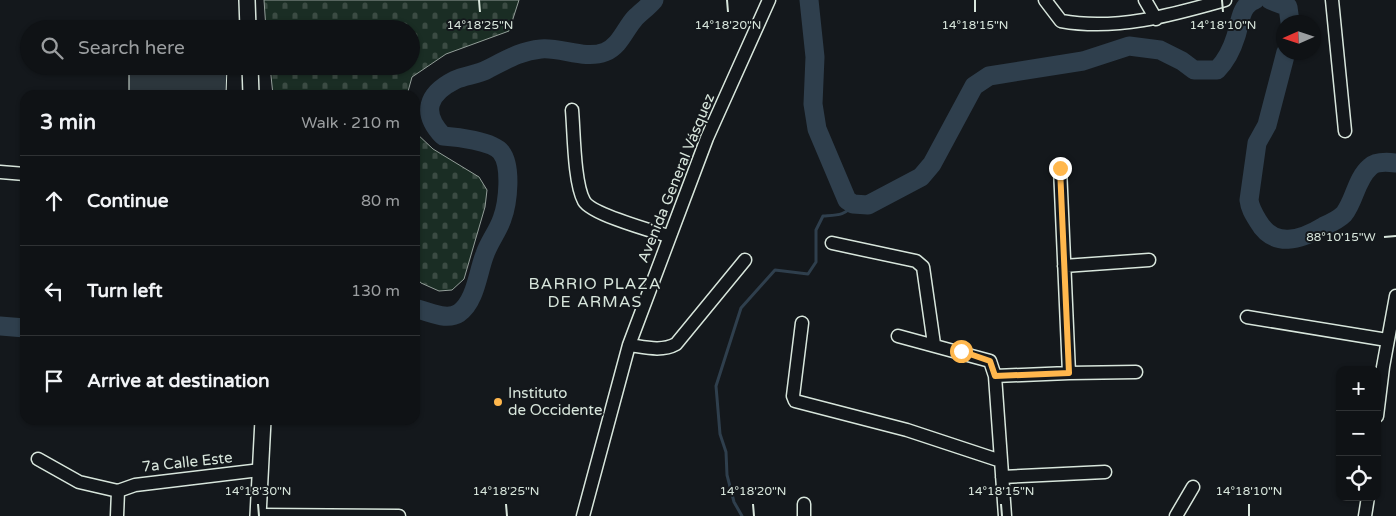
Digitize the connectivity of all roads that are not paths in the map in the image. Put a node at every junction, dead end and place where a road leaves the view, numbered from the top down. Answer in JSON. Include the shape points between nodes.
{"nodes":[{"id":1,"x":247,"y":0,"type":"edge"},
{"id":2,"x":769,"y":0,"type":"edge"},
{"id":3,"x":1045,"y":0,"type":"edge"},
{"id":4,"x":1145,"y":0,"type":"edge"},
{"id":5,"x":1226,"y":0,"type":"edge"},
{"id":6,"x":1332,"y":0,"type":"edge"},
{"id":7,"x":248,"y":20,"type":"edge"},
{"id":8,"x":1156,"y":20,"type":"junction"},
{"id":9,"x":250,"y":75,"type":"edge"},
{"id":10,"x":251,"y":90,"type":"edge"},
{"id":11,"x":572,"y":110,"type":"dead end"},
{"id":12,"x":1345,"y":131,"type":"dead end"},
{"id":13,"x":1060,"y":168,"type":"dead end"},
{"id":14,"x":0,"y":172,"type":"edge"},
{"id":15,"x":20,"y":174,"type":"edge"},
{"id":16,"x":668,"y":236,"type":"junction"},
{"id":17,"x":832,"y":243,"type":"dead end"},
{"id":18,"x":745,"y":260,"type":"dead end"},
{"id":19,"x":1149,"y":260,"type":"dead end"},
{"id":20,"x":1064,"y":266,"type":"junction"},
{"id":21,"x":1396,"y":296,"type":"edge"},
{"id":22,"x":1247,"y":317,"type":"dead end"},
{"id":23,"x":802,"y":323,"type":"dead end"},
{"id":24,"x":898,"y":336,"type":"dead end"},
{"id":25,"x":1387,"y":340,"type":"junction"},
{"id":26,"x":934,"y":344,"type":"junction"},
{"id":27,"x":629,"y":345,"type":"junction"},
{"id":28,"x":1396,"y":364,"type":"edge"},
{"id":29,"x":1383,"y":367,"type":"junction"},
{"id":30,"x":1136,"y":372,"type":"dead end"},
{"id":31,"x":1069,"y":373,"type":"junction"},
{"id":32,"x":995,"y":376,"type":"junction"},
{"id":33,"x":1378,"y":411,"type":"edge"},
{"id":34,"x":263,"y":425,"type":"edge"},
{"id":35,"x":38,"y":459,"type":"dead end"},
{"id":36,"x":1001,"y":461,"type":"junction"},
{"id":37,"x":260,"y":470,"type":"junction"},
{"id":38,"x":1105,"y":472,"type":"dead end"},
{"id":39,"x":1002,"y":477,"type":"junction"},
{"id":40,"x":1192,"y":487,"type":"dead end"},
{"id":41,"x":118,"y":491,"type":"junction"},
{"id":42,"x":1367,"y":501,"type":"edge"},
{"id":43,"x":258,"y":515,"type":"edge"},
{"id":44,"x":117,"y":516,"type":"edge"},
{"id":45,"x":399,"y":516,"type":"edge"},
{"id":46,"x":584,"y":516,"type":"edge"},
{"id":47,"x":1006,"y":516,"type":"edge"},
{"id":48,"x":1176,"y":516,"type":"edge"},
{"id":49,"x":1365,"y":516,"type":"edge"}],
"edges":[{"from":1,"to":7,"type":"main road"},
{"from":2,"to":16,"type":"street","name":"Avenida General Vásquez","via":[[707,138]]},
{"from":3,"to":8,"type":"street","via":[[1061,21],[1082,25]]},
{"from":4,"to":8,"type":"street"},
{"from":5,"to":8,"type":"street"},
{"from":6,"to":12,"type":"street"},
{"from":9,"to":10,"type":"main road"},
{"from":11,"to":16,"type":"street","via":[[579,187],[585,203],[603,214]]},
{"from":13,"to":20,"type":"street"},
{"from":14,"to":15,"type":"street"},
{"from":16,"to":27,"type":"street","name":"Avenida General Vásquez"},
{"from":17,"to":26,"type":"street","via":[[916,261],[923,267]]},
{"from":18,"to":27,"type":"street","via":[[676,344],[669,348]]},
{"from":19,"to":20,"type":"street"},
{"from":20,"to":31,"type":"street"},
{"from":21,"to":25,"type":"street"},
{"from":22,"to":25,"type":"street"},
{"from":23,"to":36,"type":"street","via":[[795,401],[908,430]]},
{"from":24,"to":26,"type":"street"},
{"from":25,"to":29,"type":"street"},
{"from":26,"to":32,"type":"street","via":[[987,359]]},
{"from":27,"to":46,"type":"street","name":"Avenida General Vásquez"},
{"from":28,"to":29,"type":"street"},
{"from":29,"to":33,"type":"street"},
{"from":30,"to":31,"type":"street"},
{"from":31,"to":32,"type":"street"},
{"from":32,"to":36,"type":"street"},
{"from":34,"to":37,"type":"main road"},
{"from":35,"to":41,"type":"street","via":[[79,482]]},
{"from":36,"to":39,"type":"street"},
{"from":37,"to":41,"type":"street","name":"7a Calle Este","via":[[135,485]]},
{"from":37,"to":43,"type":"main road"},
{"from":38,"to":39,"type":"street"},
{"from":39,"to":47,"type":"street"},
{"from":40,"to":48,"type":"street"},
{"from":41,"to":44,"type":"street"},
{"from":42,"to":49,"type":"street"},
{"from":43,"to":45,"type":"street"}]}
